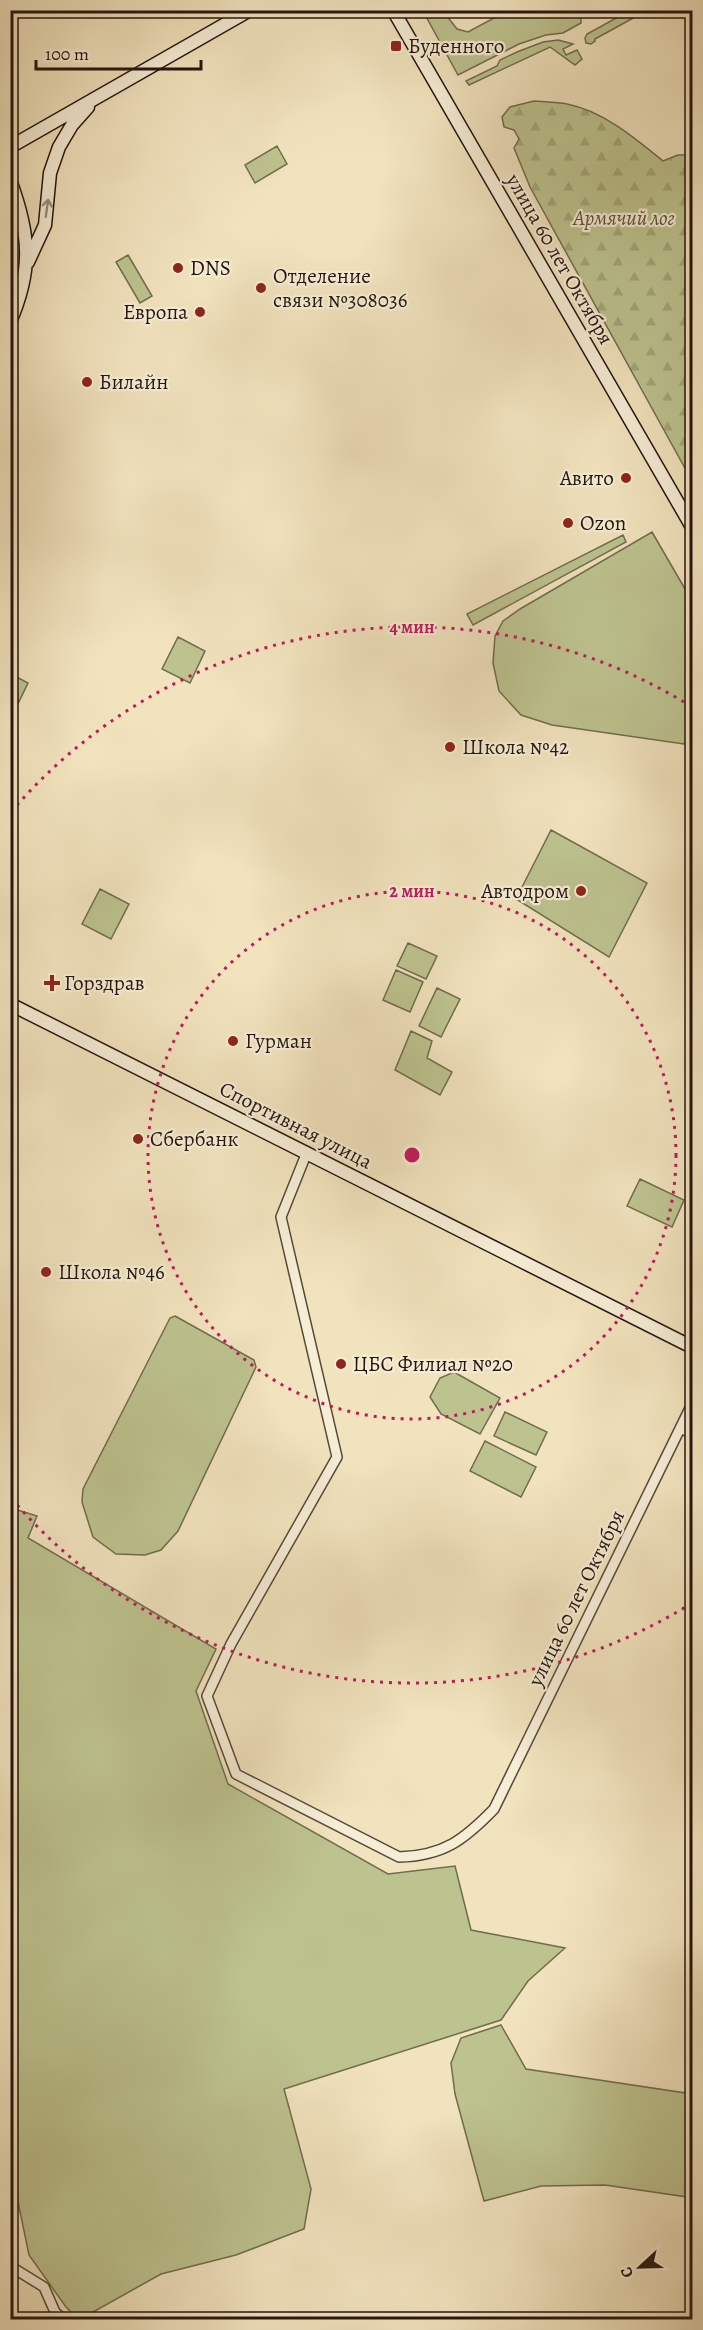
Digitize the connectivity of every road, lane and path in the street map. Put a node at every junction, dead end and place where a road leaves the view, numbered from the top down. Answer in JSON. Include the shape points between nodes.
{"nodes":[{"id":1,"x":250,"y":10,"type":"edge"},
{"id":2,"x":393,"y":10,"type":"edge"},
{"id":3,"x":97,"y":97,"type":"junction"},
{"id":4,"x":10,"y":147,"type":"edge"},
{"id":5,"x":10,"y":180,"type":"edge"},
{"id":6,"x":28,"y":262,"type":"junction"},
{"id":7,"x":10,"y":322,"type":"edge"},
{"id":8,"x":693,"y":527,"type":"edge"},
{"id":9,"x":10,"y":1004,"type":"edge"},
{"id":10,"x":307,"y":1152,"type":"junction"},
{"id":11,"x":693,"y":1347,"type":"edge"},
{"id":12,"x":693,"y":1404,"type":"edge"},
{"id":13,"x":681,"y":1428,"type":"junction"},
{"id":14,"x":693,"y":1434,"type":"edge"},
{"id":15,"x":10,"y":2266,"type":"edge"},
{"id":16,"x":64,"y":2319,"type":"edge"}],
"edges":[{"from":1,"to":3,"type":"street"},
{"from":2,"to":8,"type":"street","name":"улица 60 лет Октября"},
{"from":3,"to":4,"type":"street"},
{"from":6,"to":3,"type":"street","one_way":true,"via":[[45,225],[50,173],[59,147]]},
{"from":5,"to":6,"type":"street","via":[[26,236]]},
{"from":6,"to":7,"type":"street"},
{"from":9,"to":10,"type":"street","name":"Спортивная улица"},
{"from":10,"to":11,"type":"street","name":"Спортивная улица"},
{"from":10,"to":13,"type":"street","name":"улица 60 лет Октября","via":[[281,1217],[337,1457],[231,1644],[207,1696],[236,1774],[399,1857],[439,1851],[470,1834],[494,1809]]},
{"from":12,"to":13,"type":"street","name":"улица 60 лет Октября"},
{"from":13,"to":14,"type":"street"},
{"from":15,"to":16,"type":"street","via":[[44,2287],[55,2312]]}]}
